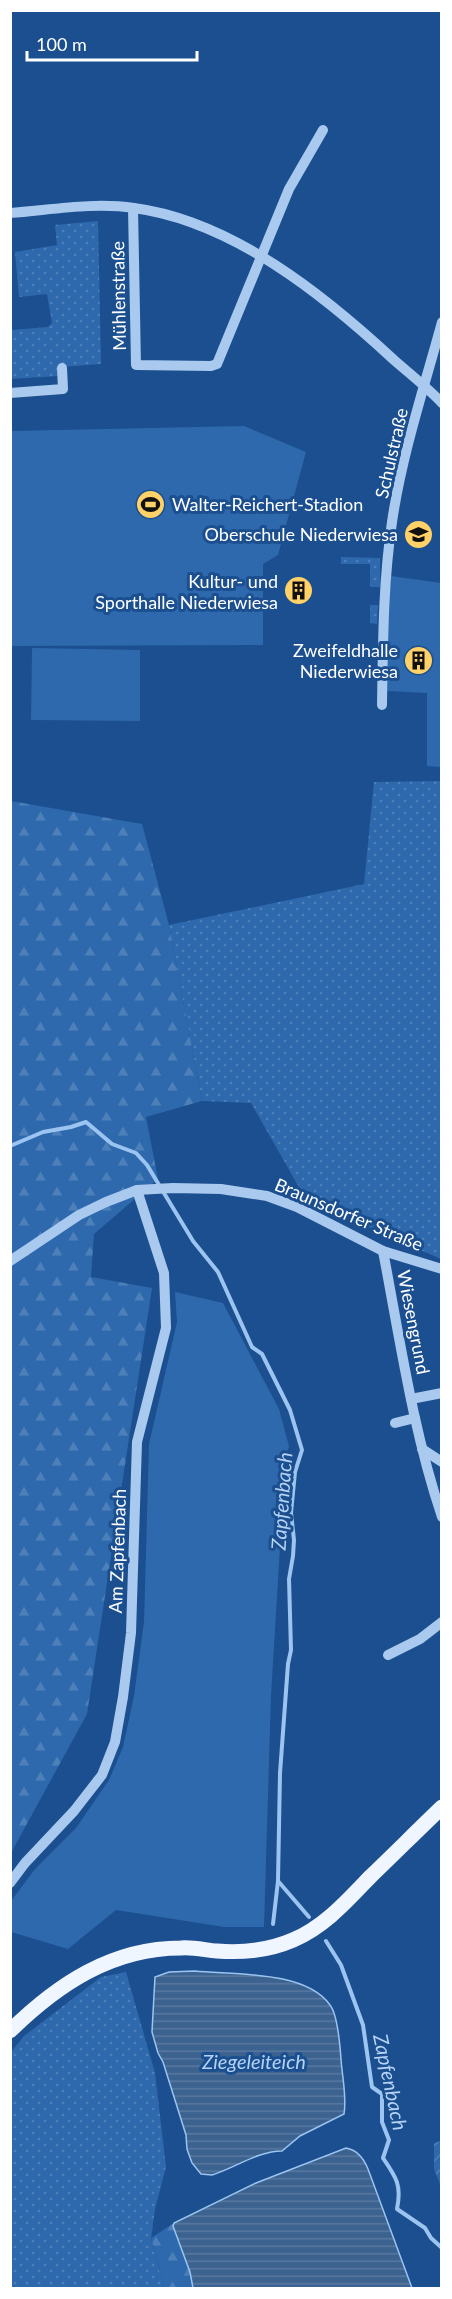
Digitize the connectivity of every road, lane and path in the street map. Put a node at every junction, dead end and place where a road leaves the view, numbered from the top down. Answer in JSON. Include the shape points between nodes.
{"nodes":[{"id":1,"x":323,"y":129,"type":"dead end"},
{"id":2,"x":132,"y":208,"type":"junction"},
{"id":3,"x":10,"y":213,"type":"edge"},
{"id":4,"x":260,"y":256,"type":"junction"},
{"id":5,"x":441,"y":322,"type":"edge"},
{"id":6,"x":62,"y":368,"type":"dead end"},
{"id":7,"x":425,"y":388,"type":"junction"},
{"id":8,"x":10,"y":393,"type":"edge"},
{"id":9,"x":441,"y":403,"type":"edge"},
{"id":10,"x":382,"y":705,"type":"dead end"},
{"id":11,"x":143,"y":1189,"type":"junction"},
{"id":12,"x":384,"y":1251,"type":"junction"},
{"id":13,"x":10,"y":1261,"type":"edge"},
{"id":14,"x":441,"y":1269,"type":"edge"},
{"id":15,"x":441,"y":1393,"type":"edge"},
{"id":16,"x":411,"y":1399,"type":"junction"},
{"id":17,"x":415,"y":1418,"type":"junction"},
{"id":18,"x":395,"y":1424,"type":"dead end"},
{"id":19,"x":422,"y":1449,"type":"junction"},
{"id":20,"x":441,"y":1462,"type":"edge"},
{"id":21,"x":441,"y":1517,"type":"edge"},
{"id":22,"x":441,"y":1622,"type":"edge"},
{"id":23,"x":388,"y":1655,"type":"dead end"},
{"id":24,"x":441,"y":1807,"type":"edge"},
{"id":25,"x":10,"y":1883,"type":"edge"},
{"id":26,"x":10,"y":2031,"type":"edge"}],
"edges":[{"from":1,"to":4,"type":"street","name":"Mühlenstraße","via":[[289,189]]},
{"from":2,"to":3,"type":"street","via":[[104,206]]},
{"from":2,"to":4,"type":"street","via":[[189,223]]},
{"from":2,"to":4,"type":"street","name":"Mühlenstraße","via":[[135,365],[217,364]]},
{"from":4,"to":7,"type":"street","via":[[305,285],[360,329]]},
{"from":5,"to":7,"type":"street","name":"Schulstraße"},
{"from":6,"to":8,"type":"street","via":[[63,389]]},
{"from":7,"to":9,"type":"street"},
{"from":7,"to":10,"type":"street","name":"Schulstraße","via":[[411,430],[392,521],[384,603]]},
{"from":11,"to":12,"type":"street","name":"Braunsdorfer Straße","via":[[221,1189],[267,1196]]},
{"from":11,"to":13,"type":"street","name":"Braunsdorfer Straße","via":[[79,1215]]},
{"from":11,"to":25,"type":"street","name":"Am Zapfenbach","via":[[164,1273],[166,1328],[137,1442],[131,1633],[115,1742],[102,1775]]},
{"from":12,"to":14,"type":"street","name":"Braunsdorfer Straße"},
{"from":12,"to":16,"type":"street","name":"Wiesengrund"},
{"from":15,"to":16,"type":"street","name":"Wiesengrund"},
{"from":16,"to":17,"type":"street","name":"Wiesengrund"},
{"from":17,"to":18,"type":"street"},
{"from":17,"to":19,"type":"street","name":"Wiesengrund"},
{"from":19,"to":20,"type":"street"},
{"from":19,"to":21,"type":"street","name":"Wiesengrund"},
{"from":22,"to":23,"type":"street","via":[[420,1639]]},
{"from":24,"to":26,"type":"main road","via":[[336,1912],[302,1935],[252,1950],[182,1947],[120,1957],[72,1980]]}]}
